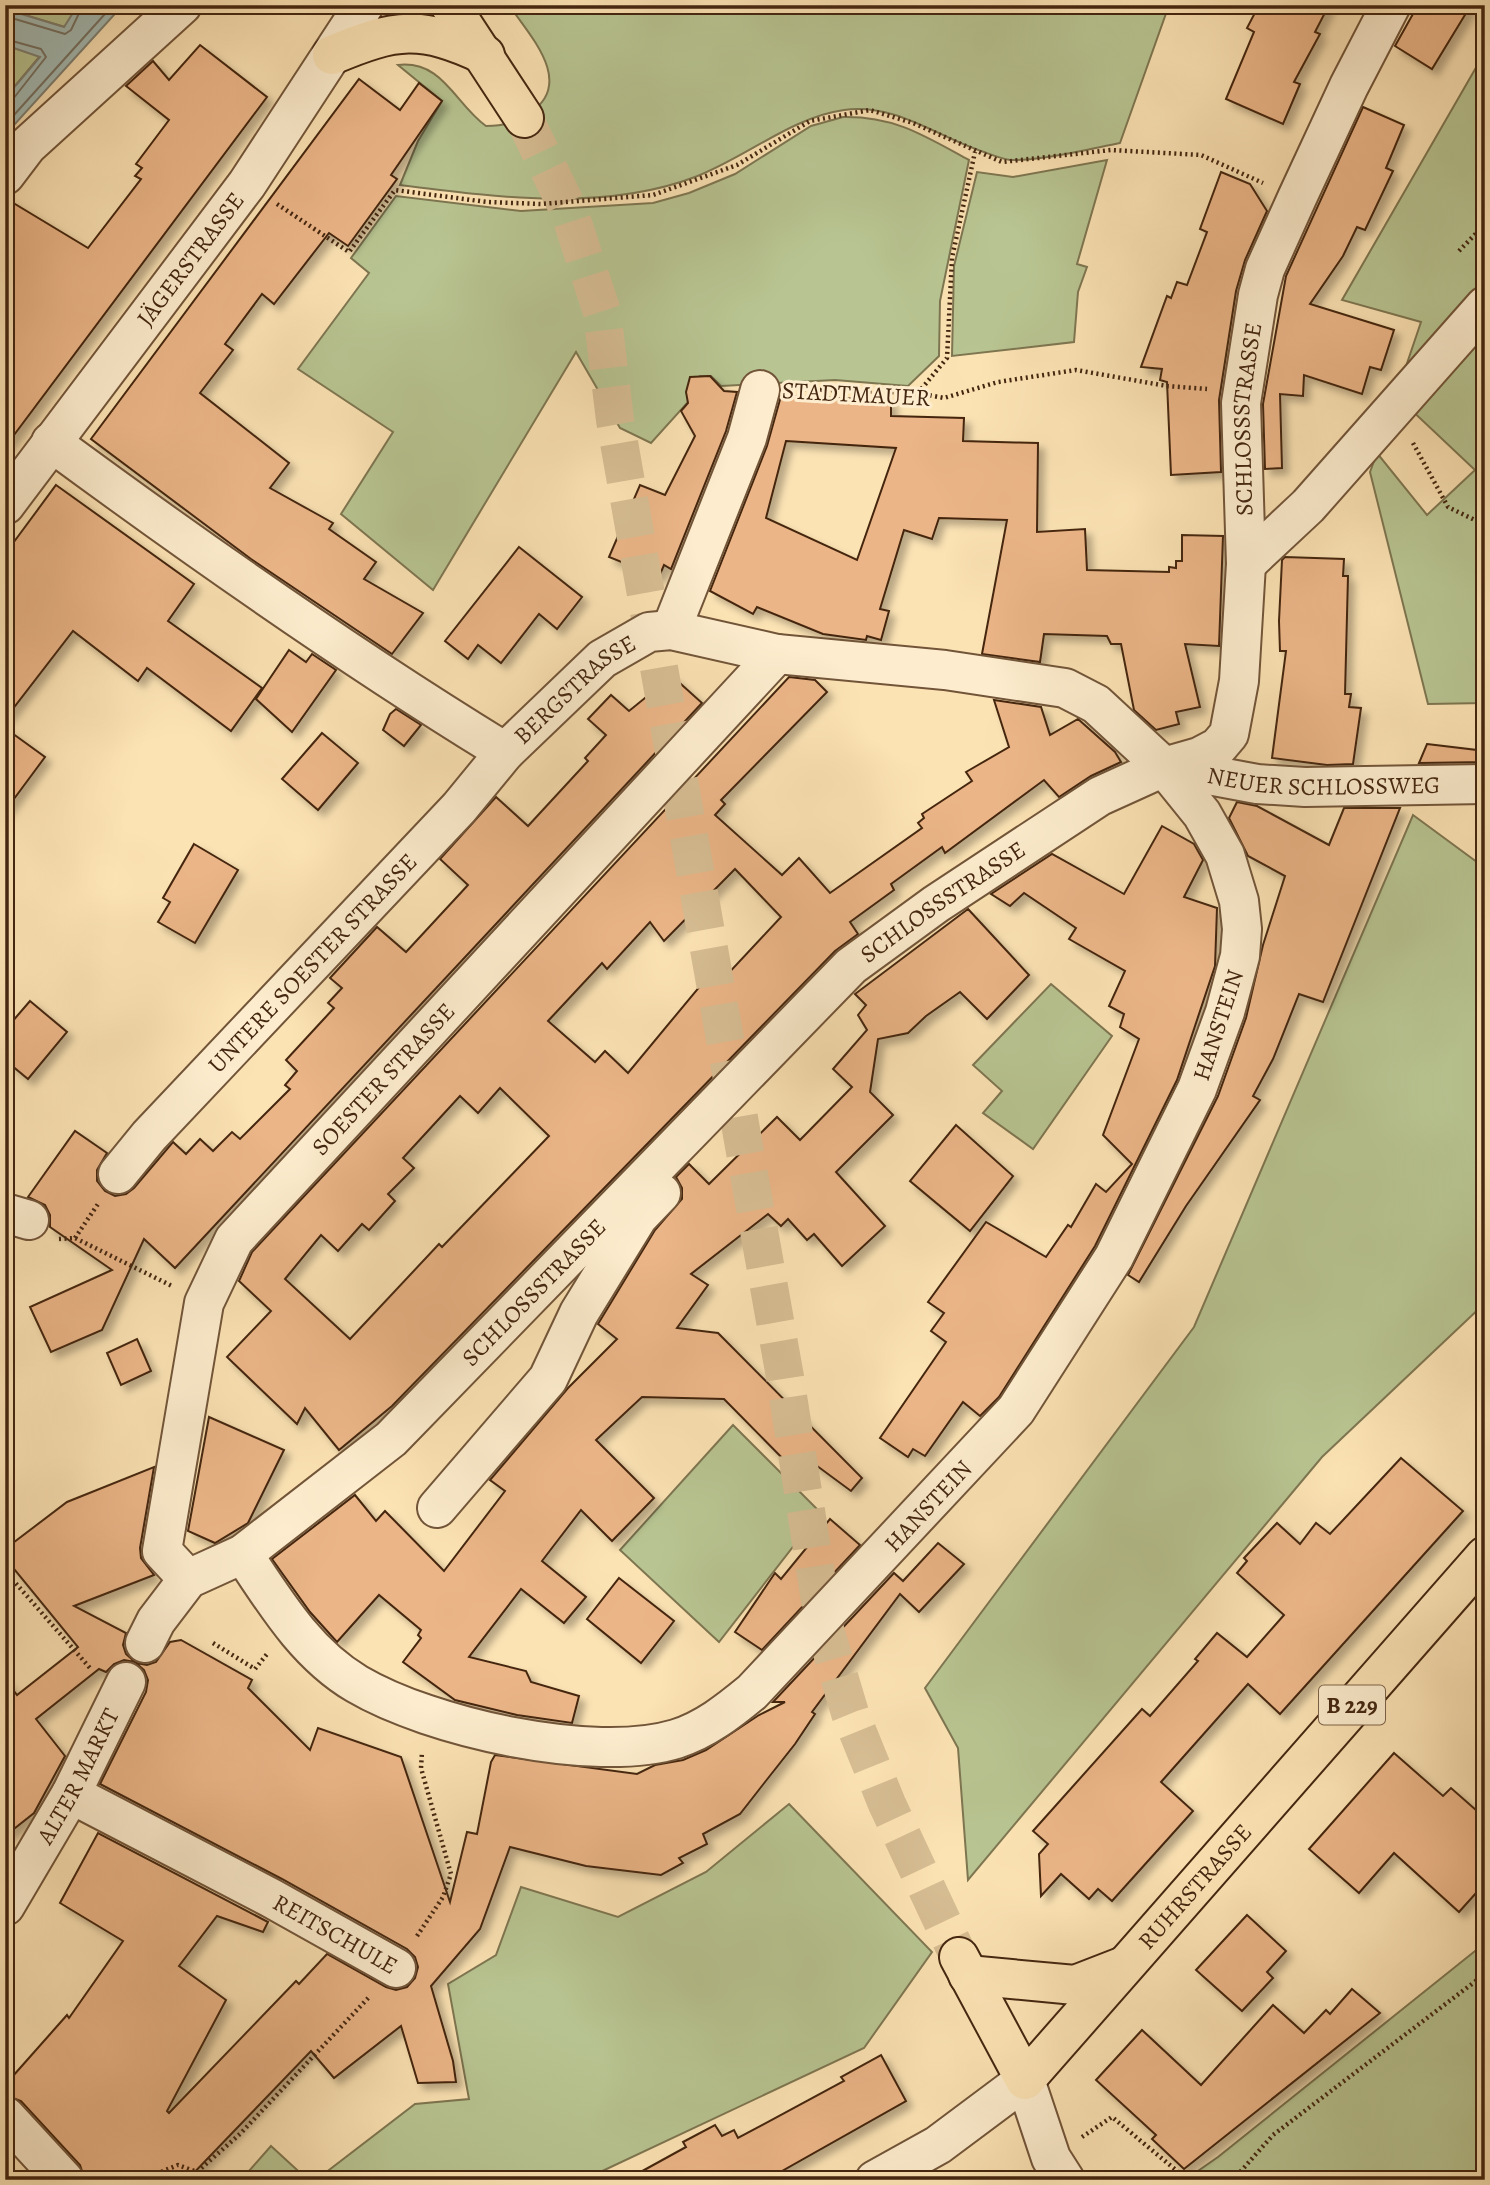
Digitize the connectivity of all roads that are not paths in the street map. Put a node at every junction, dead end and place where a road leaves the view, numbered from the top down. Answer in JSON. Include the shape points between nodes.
{"nodes":[{"id":1,"x":182,"y":5,"type":"edge"},
{"id":2,"x":364,"y":5,"type":"edge"},
{"id":3,"x":450,"y":5,"type":"edge"},
{"id":4,"x":1391,"y":5,"type":"edge"},
{"id":5,"x":332,"y":55,"type":"junction"},
{"id":6,"x":485,"y":55,"type":"junction"},
{"id":7,"x":524,"y":118,"type":"tunnel mouth"},
{"id":8,"x":5,"y":175,"type":"edge"},
{"id":9,"x":1485,"y":306,"type":"edge"},
{"id":10,"x":760,"y":390,"type":"road end"},
{"id":11,"x":51,"y":442,"type":"junction"},
{"id":12,"x":5,"y":505,"type":"edge"},
{"id":13,"x":1246,"y":564,"type":"junction"},
{"id":14,"x":671,"y":630,"type":"junction"},
{"id":15,"x":777,"y":654,"type":"junction"},
{"id":16,"x":505,"y":751,"type":"junction"},
{"id":17,"x":1164,"y":767,"type":"junction"},
{"id":18,"x":1485,"y":784,"type":"edge"},
{"id":19,"x":662,"y":1160,"type":"junction"},
{"id":20,"x":118,"y":1174,"type":"dead end"},
{"id":21,"x":437,"y":1508,"type":"dead end"},
{"id":22,"x":243,"y":1554,"type":"junction"},
{"id":23,"x":1485,"y":1556,"type":"edge"},
{"id":24,"x":188,"y":1579,"type":"junction"},
{"id":25,"x":145,"y":1643,"type":"dead end"},
{"id":26,"x":121,"y":1694,"type":"road end"},
{"id":27,"x":71,"y":1794,"type":"junction"},
{"id":28,"x":5,"y":1906,"type":"edge"},
{"id":29,"x":1126,"y":1965,"type":"junction"},
{"id":30,"x":396,"y":1968,"type":"road end"},
{"id":31,"x":1025,"y":2080,"type":"junction"},
{"id":32,"x":5,"y":2116,"type":"edge"},
{"id":33,"x":1058,"y":2169,"type":"edge"},
{"id":34,"x":64,"y":2180,"type":"edge"},
{"id":35,"x":875,"y":2180,"type":"edge"}],
"edges":[{"from":1,"to":8,"type":"street","via":[[27,146]]},
{"from":2,"to":5,"type":"street","name":"JÄGERSTRASSE"},
{"from":3,"to":6,"type":"main road"},
{"from":4,"to":13,"type":"street","name":"SCHLOSSSTRASSE","via":[[1265,269],[1241,402]]},
{"from":5,"to":6,"type":"main road","via":[[376,36],[409,32],[447,37]]},
{"from":5,"to":11,"type":"street","name":"JÄGERSTRASSE","via":[[247,184]]},
{"from":6,"to":7,"type":"main road"},
{"from":9,"to":13,"type":"street","via":[[1308,506]]},
{"from":10,"to":14,"type":"street","name":"STADTMAUER","via":[[747,438]]},
{"from":11,"to":12,"type":"street","name":"JÄGERSTRASSE"},
{"from":11,"to":16,"type":"street","name":"BERGSTRASSE","via":[[225,569],[415,697]]},
{"from":13,"to":17,"type":"street","name":"SCHLOSSSTRASSE","via":[[1240,681],[1229,734],[1218,747],[1199,757]]},
{"from":14,"to":15,"type":"street","name":"BERGSTRASSE"},
{"from":14,"to":16,"type":"street","name":"BERGSTRASSE","via":[[649,632],[603,659]]},
{"from":15,"to":17,"type":"street","name":"BERGSTRASSE","via":[[944,670],[1065,688],[1096,704]]},
{"from":15,"to":24,"type":"street","name":"SOESTER STRASSE","via":[[234,1240],[204,1303],[162,1551]]},
{"from":16,"to":20,"type":"street","name":"UNTERE SOESTER STRASSE","via":[[459,808]]},
{"from":17,"to":18,"type":"street","name":"NEUER SCHLOSSWEG","via":[[1257,785],[1305,788]]},
{"from":17,"to":19,"type":"street","name":"SCHLOSSSTRASSE","via":[[1100,796],[851,966]]},
{"from":17,"to":22,"type":"street","name":"HANSTEIN","via":[[1202,814],[1225,856],[1242,929],[1225,1012],[1197,1089],[1114,1257],[1016,1410],[752,1692],[722,1717],[675,1739],[604,1746],[535,1740],[425,1716],[356,1684],[294,1630]]},
{"from":19,"to":21,"type":"street","via":[[669,1186],[638,1217],[579,1313],[548,1379]]},
{"from":19,"to":22,"type":"street","name":"SCHLOSSSTRASSE","via":[[391,1439]]},
{"from":22,"to":24,"type":"street","name":"SCHLOSSSTRASSE"},
{"from":23,"to":29,"type":"main road","name":"RUHRSTRASSE","number":"B 229"},
{"from":24,"to":25,"type":"street","name":"SCHLOSSSTRASSE"},
{"from":26,"to":27,"type":"street","name":"ALTER MARKT"},
{"from":27,"to":28,"type":"street","name":"ALTER MARKT"},
{"from":27,"to":30,"type":"street","name":"REITSCHULE"},
{"from":29,"to":31,"type":"main road","name":"RUHRSTRASSE","number":"B 229"},
{"from":29,"to":31,"type":"main road","via":[[1075,1984],[964,1966]]},
{"from":31,"to":33,"type":"street"},
{"from":31,"to":35,"type":"street","name":"RUHRSTRASSE","via":[[937,2145]]},
{"from":32,"to":34,"type":"street"}]}
